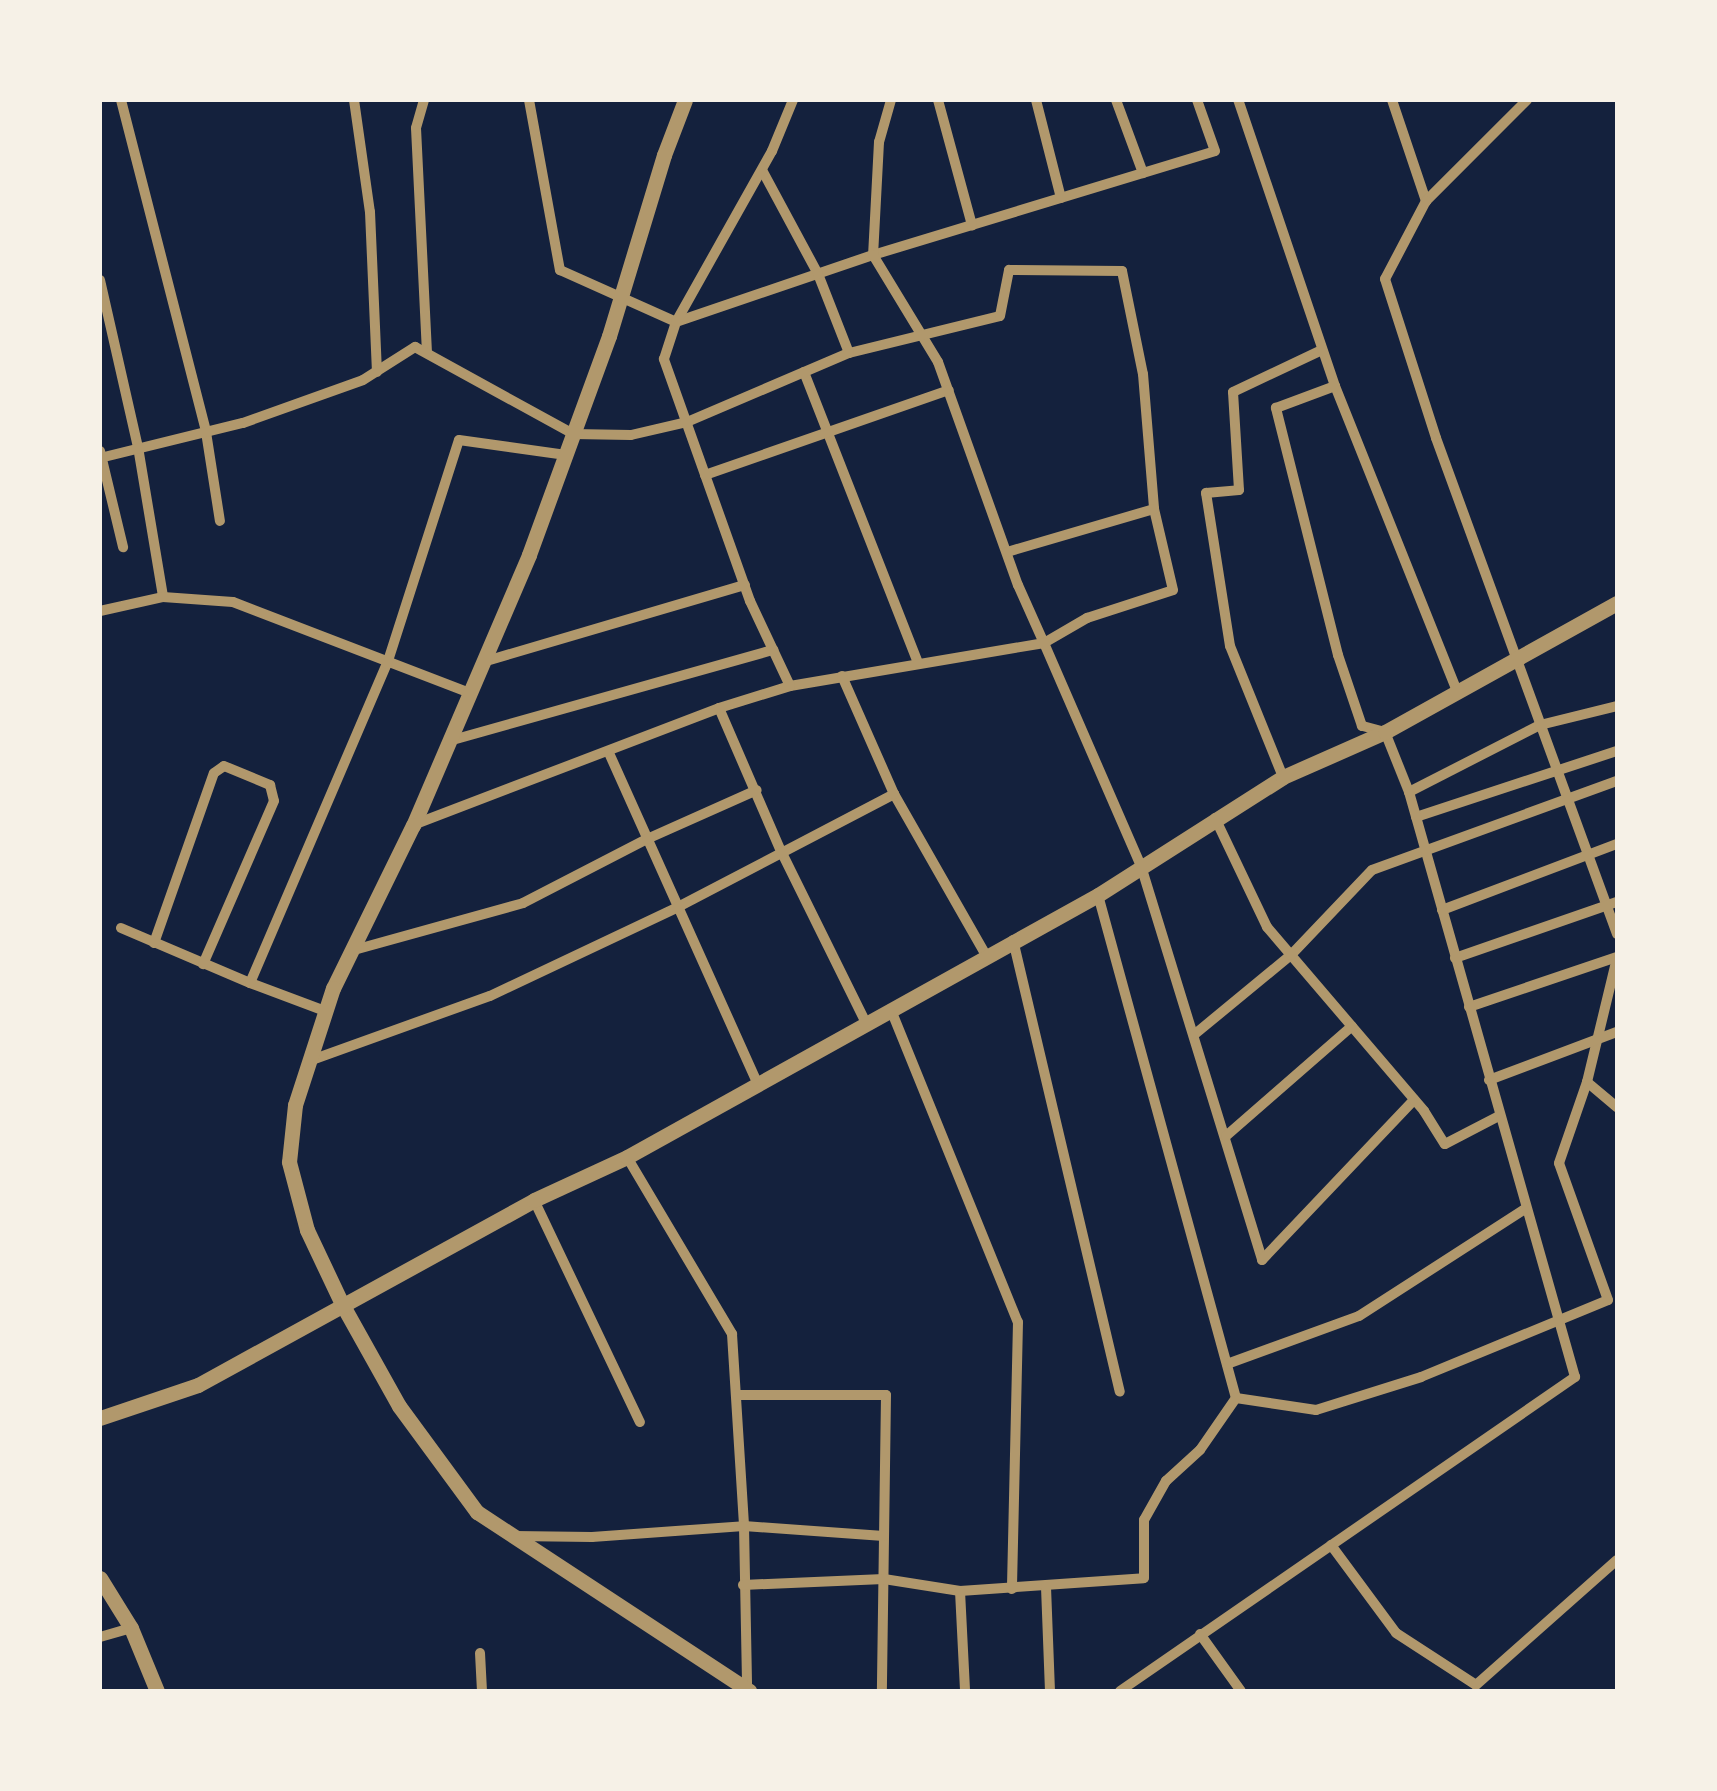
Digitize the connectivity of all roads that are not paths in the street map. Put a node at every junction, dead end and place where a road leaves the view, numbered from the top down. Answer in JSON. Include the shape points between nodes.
{"nodes":[{"id":1,"x":122,"y":100,"type":"edge"},
{"id":2,"x":354,"y":100,"type":"edge"},
{"id":3,"x":424,"y":100,"type":"edge"},
{"id":4,"x":529,"y":100,"type":"edge"},
{"id":5,"x":685,"y":100,"type":"edge"},
{"id":6,"x":792,"y":100,"type":"edge"},
{"id":7,"x":891,"y":100,"type":"edge"},
{"id":8,"x":938,"y":100,"type":"edge"},
{"id":9,"x":1036,"y":100,"type":"edge"},
{"id":10,"x":1116,"y":100,"type":"edge"},
{"id":11,"x":1197,"y":100,"type":"edge"},
{"id":12,"x":1238,"y":100,"type":"edge"},
{"id":13,"x":1392,"y":100,"type":"edge"},
{"id":14,"x":1522,"y":102,"type":"edge"},
{"id":15,"x":762,"y":170,"type":"junction"},
{"id":16,"x":1143,"y":173,"type":"junction"},
{"id":17,"x":1062,"y":198,"type":"junction"},
{"id":18,"x":1426,"y":201,"type":"junction"},
{"id":19,"x":972,"y":225,"type":"junction"},
{"id":20,"x":873,"y":255,"type":"junction"},
{"id":21,"x":818,"y":274,"type":"junction"},
{"id":22,"x":100,"y":280,"type":"edge"},
{"id":23,"x":620,"y":295,"type":"junction"},
{"id":24,"x":676,"y":322,"type":"junction"},
{"id":25,"x":113,"y":333,"type":"junction"},
{"id":26,"x":920,"y":333,"type":"junction"},
{"id":27,"x":100,"y":338,"type":"edge"},
{"id":28,"x":1322,"y":350,"type":"junction"},
{"id":29,"x":427,"y":353,"type":"junction"},
{"id":30,"x":849,"y":353,"type":"junction"},
{"id":31,"x":377,"y":372,"type":"junction"},
{"id":32,"x":804,"y":372,"type":"junction"},
{"id":33,"x":1335,"y":386,"type":"junction"},
{"id":34,"x":948,"y":390,"type":"junction"},
{"id":35,"x":687,"y":422,"type":"junction"},
{"id":36,"x":206,"y":432,"type":"junction"},
{"id":37,"x":573,"y":434,"type":"junction"},
{"id":38,"x":827,"y":434,"type":"junction"},
{"id":39,"x":138,"y":447,"type":"junction"},
{"id":40,"x":101,"y":455,"type":"edge"},
{"id":41,"x":566,"y":455,"type":"junction"},
{"id":42,"x":705,"y":475,"type":"junction"},
{"id":43,"x":1154,"y":510,"type":"junction"},
{"id":44,"x":220,"y":521,"type":"dead end"},
{"id":45,"x":123,"y":547,"type":"dead end"},
{"id":46,"x":1007,"y":552,"type":"junction"},
{"id":47,"x":744,"y":585,"type":"junction"},
{"id":48,"x":163,"y":598,"type":"junction"},
{"id":49,"x":1617,"y":603,"type":"edge"},
{"id":50,"x":100,"y":612,"type":"edge"},
{"id":51,"x":1044,"y":643,"type":"junction"},
{"id":52,"x":773,"y":650,"type":"junction"},
{"id":53,"x":1515,"y":660,"type":"junction"},
{"id":54,"x":483,"y":662,"type":"junction"},
{"id":55,"x":918,"y":663,"type":"junction"},
{"id":56,"x":386,"y":664,"type":"junction"},
{"id":57,"x":842,"y":676,"type":"junction"},
{"id":58,"x":790,"y":686,"type":"junction"},
{"id":59,"x":468,"y":692,"type":"junction"},
{"id":60,"x":1458,"y":693,"type":"junction"},
{"id":61,"x":1617,"y":706,"type":"edge"},
{"id":62,"x":719,"y":708,"type":"junction"},
{"id":63,"x":1540,"y":726,"type":"junction"},
{"id":64,"x":1385,"y":732,"type":"junction"},
{"id":65,"x":449,"y":740,"type":"junction"},
{"id":66,"x":1617,"y":750,"type":"edge"},
{"id":67,"x":609,"y":753,"type":"junction"},
{"id":68,"x":1558,"y":770,"type":"junction"},
{"id":69,"x":1282,"y":777,"type":"junction"},
{"id":70,"x":1617,"y":781,"type":"edge"},
{"id":71,"x":757,"y":790,"type":"junction"},
{"id":72,"x":1409,"y":792,"type":"junction"},
{"id":73,"x":894,"y":794,"type":"junction"},
{"id":74,"x":1568,"y":798,"type":"junction"},
{"id":75,"x":1215,"y":817,"type":"junction"},
{"id":76,"x":1416,"y":817,"type":"junction"},
{"id":77,"x":413,"y":825,"type":"junction"},
{"id":78,"x":647,"y":839,"type":"junction"},
{"id":79,"x":1617,"y":844,"type":"edge"},
{"id":80,"x":1425,"y":848,"type":"junction"},
{"id":81,"x":781,"y":851,"type":"junction"},
{"id":82,"x":1588,"y":854,"type":"junction"},
{"id":83,"x":1141,"y":866,"type":"junction"},
{"id":84,"x":1098,"y":896,"type":"junction"},
{"id":85,"x":1612,"y":904,"type":"edge"},
{"id":86,"x":678,"y":908,"type":"junction"},
{"id":87,"x":1442,"y":910,"type":"junction"},
{"id":88,"x":121,"y":928,"type":"dead end"},
{"id":89,"x":1617,"y":934,"type":"edge"},
{"id":90,"x":1013,"y":939,"type":"junction"},
{"id":91,"x":154,"y":944,"type":"junction"},
{"id":92,"x":354,"y":950,"type":"junction"},
{"id":93,"x":1291,"y":955,"type":"junction"},
{"id":94,"x":987,"y":957,"type":"junction"},
{"id":95,"x":1455,"y":958,"type":"junction"},
{"id":96,"x":1617,"y":958,"type":"edge"},
{"id":97,"x":203,"y":964,"type":"junction"},
{"id":98,"x":250,"y":982,"type":"junction"},
{"id":99,"x":1470,"y":1007,"type":"junction"},
{"id":100,"x":891,"y":1010,"type":"junction"},
{"id":101,"x":325,"y":1011,"type":"junction"},
{"id":102,"x":866,"y":1023,"type":"junction"},
{"id":103,"x":1352,"y":1026,"type":"junction"},
{"id":104,"x":1617,"y":1032,"type":"edge"},
{"id":105,"x":1195,"y":1034,"type":"junction"},
{"id":106,"x":1600,"y":1038,"type":"junction"},
{"id":107,"x":308,"y":1062,"type":"junction"},
{"id":108,"x":1489,"y":1080,"type":"junction"},
{"id":109,"x":1587,"y":1082,"type":"junction"},
{"id":110,"x":758,"y":1085,"type":"junction"},
{"id":111,"x":1414,"y":1100,"type":"junction"},
{"id":112,"x":1617,"y":1107,"type":"edge"},
{"id":113,"x":1500,"y":1116,"type":"junction"},
{"id":114,"x":1226,"y":1136,"type":"junction"},
{"id":115,"x":627,"y":1157,"type":"junction"},
{"id":116,"x":534,"y":1200,"type":"junction"},
{"id":117,"x":1525,"y":1209,"type":"junction"},
{"id":118,"x":1613,"y":1300,"type":"edge"},
{"id":119,"x":342,"y":1304,"type":"junction"},
{"id":120,"x":1559,"y":1324,"type":"junction"},
{"id":121,"x":1227,"y":1364,"type":"junction"},
{"id":122,"x":1120,"y":1392,"type":"dead end"},
{"id":123,"x":736,"y":1395,"type":"junction"},
{"id":124,"x":1236,"y":1398,"type":"junction"},
{"id":125,"x":100,"y":1418,"type":"edge"},
{"id":126,"x":640,"y":1422,"type":"dead end"},
{"id":127,"x":744,"y":1526,"type":"junction"},
{"id":128,"x":514,"y":1536,"type":"junction"},
{"id":129,"x":884,"y":1536,"type":"junction"},
{"id":130,"x":1331,"y":1545,"type":"junction"},
{"id":131,"x":1616,"y":1562,"type":"edge"},
{"id":132,"x":100,"y":1578,"type":"edge"},
{"id":133,"x":884,"y":1578,"type":"junction"},
{"id":134,"x":744,"y":1584,"type":"junction"},
{"id":135,"x":1046,"y":1588,"type":"junction"},
{"id":136,"x":1012,"y":1589,"type":"junction"},
{"id":137,"x":960,"y":1590,"type":"junction"},
{"id":138,"x":131,"y":1628,"type":"junction"},
{"id":139,"x":1200,"y":1634,"type":"junction"},
{"id":140,"x":100,"y":1638,"type":"edge"},
{"id":141,"x":480,"y":1653,"type":"dead end"},
{"id":142,"x":729,"y":1686,"type":"edge"},
{"id":143,"x":749,"y":1690,"type":"edge"},
{"id":144,"x":157,"y":1691,"type":"edge"},
{"id":145,"x":482,"y":1691,"type":"edge"},
{"id":146,"x":882,"y":1691,"type":"edge"},
{"id":147,"x":965,"y":1691,"type":"edge"},
{"id":148,"x":1050,"y":1691,"type":"edge"},
{"id":149,"x":1120,"y":1691,"type":"edge"},
{"id":150,"x":1241,"y":1691,"type":"edge"}],
"edges":[{"from":1,"to":36,"type":"street"},
{"from":2,"to":31,"type":"street","via":[[370,212]]},
{"from":3,"to":29,"type":"street","via":[[416,128]]},
{"from":4,"to":23,"type":"street","via":[[560,270]]},
{"from":5,"to":23,"type":"street"},
{"from":6,"to":15,"type":"street"},
{"from":7,"to":20,"type":"street","via":[[879,142]]},
{"from":8,"to":19,"type":"street"},
{"from":9,"to":17,"type":"street"},
{"from":10,"to":16,"type":"street"},
{"from":11,"to":16,"type":"street","via":[[1215,151]]},
{"from":12,"to":28,"type":"street"},
{"from":13,"to":18,"type":"street"},
{"from":14,"to":18,"type":"street"},
{"from":15,"to":21,"type":"street"},
{"from":15,"to":24,"type":"street"},
{"from":16,"to":17,"type":"street"},
{"from":17,"to":19,"type":"street"},
{"from":18,"to":53,"type":"street","via":[[1385,279]]},
{"from":19,"to":20,"type":"street"},
{"from":20,"to":21,"type":"street"},
{"from":20,"to":26,"type":"street"},
{"from":21,"to":24,"type":"street"},
{"from":21,"to":30,"type":"street"},
{"from":22,"to":25,"type":"street"},
{"from":23,"to":24,"type":"street"},
{"from":23,"to":37,"type":"street"},
{"from":24,"to":35,"type":"street","via":[[664,359]]},
{"from":25,"to":27,"type":"street"},
{"from":25,"to":39,"type":"street"},
{"from":26,"to":30,"type":"street"},
{"from":26,"to":34,"type":"street"},
{"from":26,"to":43,"type":"street","via":[[1000,316],[1009,270],[1122,271],[1144,374]]},
{"from":28,"to":33,"type":"street"},
{"from":28,"to":69,"type":"street","via":[[1233,392],[1239,490],[1206,493],[1230,646]]},
{"from":29,"to":31,"type":"street","via":[[415,347]]},
{"from":29,"to":37,"type":"street"},
{"from":30,"to":32,"type":"street"},
{"from":31,"to":36,"type":"street"},
{"from":32,"to":35,"type":"street"},
{"from":32,"to":38,"type":"street"},
{"from":33,"to":60,"type":"street"},
{"from":33,"to":64,"type":"street","via":[[1276,408],[1338,655],[1362,726]]},
{"from":34,"to":38,"type":"street"},
{"from":34,"to":46,"type":"street"},
{"from":35,"to":37,"type":"street","via":[[631,435]]},
{"from":35,"to":42,"type":"street"},
{"from":36,"to":39,"type":"street"},
{"from":36,"to":44,"type":"street"},
{"from":37,"to":41,"type":"street"},
{"from":38,"to":42,"type":"street"},
{"from":38,"to":55,"type":"street"},
{"from":39,"to":40,"type":"street"},
{"from":39,"to":48,"type":"street"},
{"from":40,"to":45,"type":"street"},
{"from":41,"to":54,"type":"street"},
{"from":41,"to":56,"type":"street","via":[[459,440]]},
{"from":42,"to":47,"type":"street"},
{"from":43,"to":46,"type":"street"},
{"from":43,"to":51,"type":"street","via":[[1173,590],[1087,618]]},
{"from":46,"to":51,"type":"street"},
{"from":47,"to":52,"type":"street"},
{"from":47,"to":54,"type":"street"},
{"from":48,"to":50,"type":"street"},
{"from":48,"to":56,"type":"street","via":[[233,602]]},
{"from":49,"to":53,"type":"street"},
{"from":51,"to":55,"type":"street"},
{"from":51,"to":83,"type":"street"},
{"from":52,"to":58,"type":"street"},
{"from":52,"to":65,"type":"street"},
{"from":53,"to":60,"type":"street"},
{"from":53,"to":63,"type":"street"},
{"from":54,"to":59,"type":"street"},
{"from":55,"to":57,"type":"street"},
{"from":56,"to":59,"type":"street"},
{"from":56,"to":98,"type":"street"},
{"from":57,"to":58,"type":"street"},
{"from":57,"to":73,"type":"street"},
{"from":58,"to":62,"type":"street"},
{"from":59,"to":65,"type":"street"},
{"from":60,"to":64,"type":"street"},
{"from":61,"to":63,"type":"street"},
{"from":62,"to":67,"type":"street"},
{"from":62,"to":71,"type":"street"},
{"from":63,"to":68,"type":"street"},
{"from":63,"to":72,"type":"street"},
{"from":64,"to":69,"type":"street"},
{"from":64,"to":72,"type":"street"},
{"from":65,"to":77,"type":"street"},
{"from":66,"to":68,"type":"street"},
{"from":67,"to":77,"type":"street"},
{"from":67,"to":78,"type":"street"},
{"from":68,"to":74,"type":"street"},
{"from":68,"to":76,"type":"street"},
{"from":69,"to":75,"type":"street"},
{"from":70,"to":74,"type":"street"},
{"from":71,"to":78,"type":"street"},
{"from":71,"to":81,"type":"street"},
{"from":72,"to":76,"type":"street"},
{"from":73,"to":81,"type":"street"},
{"from":73,"to":94,"type":"street"},
{"from":74,"to":80,"type":"street"},
{"from":74,"to":82,"type":"street"},
{"from":75,"to":83,"type":"street"},
{"from":75,"to":93,"type":"street","via":[[1267,927]]},
{"from":76,"to":80,"type":"street"},
{"from":77,"to":92,"type":"street"},
{"from":78,"to":86,"type":"street"},
{"from":78,"to":92,"type":"street","via":[[524,903]]},
{"from":79,"to":82,"type":"street"},
{"from":80,"to":87,"type":"street"},
{"from":80,"to":93,"type":"street","via":[[1372,870]]},
{"from":81,"to":86,"type":"street"},
{"from":81,"to":102,"type":"street"},
{"from":82,"to":85,"type":"street"},
{"from":82,"to":87,"type":"street"},
{"from":83,"to":84,"type":"street"},
{"from":83,"to":105,"type":"street"},
{"from":84,"to":90,"type":"street"},
{"from":84,"to":121,"type":"street"},
{"from":85,"to":89,"type":"street"},
{"from":85,"to":95,"type":"street"},
{"from":86,"to":107,"type":"street","via":[[490,996]]},
{"from":86,"to":110,"type":"street"},
{"from":87,"to":95,"type":"street"},
{"from":88,"to":91,"type":"street"},
{"from":90,"to":94,"type":"street"},
{"from":90,"to":122,"type":"street"},
{"from":91,"to":97,"type":"street"},
{"from":91,"to":97,"type":"street","via":[[214,773],[224,766],[270,785],[274,802]]},
{"from":92,"to":101,"type":"street"},
{"from":93,"to":103,"type":"street"},
{"from":93,"to":105,"type":"street"},
{"from":94,"to":100,"type":"street"},
{"from":95,"to":99,"type":"street"},
{"from":96,"to":99,"type":"street"},
{"from":96,"to":106,"type":"street"},
{"from":97,"to":98,"type":"street"},
{"from":98,"to":101,"type":"street"},
{"from":99,"to":108,"type":"street"},
{"from":100,"to":102,"type":"street"},
{"from":100,"to":136,"type":"street","via":[[1018,1322]]},
{"from":101,"to":107,"type":"street"},
{"from":102,"to":110,"type":"street"},
{"from":103,"to":111,"type":"street"},
{"from":103,"to":114,"type":"street"},
{"from":104,"to":106,"type":"street"},
{"from":105,"to":114,"type":"street"},
{"from":106,"to":108,"type":"street"},
{"from":106,"to":109,"type":"street"},
{"from":107,"to":119,"type":"street","via":[[295,1104],[290,1162],[306,1230]]},
{"from":108,"to":113,"type":"street"},
{"from":109,"to":112,"type":"street"},
{"from":109,"to":118,"type":"street","via":[[1559,1162]]},
{"from":110,"to":115,"type":"street"},
{"from":111,"to":113,"type":"street","via":[[1445,1144]]},
{"from":111,"to":114,"type":"street","via":[[1262,1260]]},
{"from":113,"to":117,"type":"street"},
{"from":115,"to":116,"type":"street"},
{"from":115,"to":123,"type":"street","via":[[732,1334]]},
{"from":116,"to":119,"type":"street"},
{"from":116,"to":126,"type":"street"},
{"from":117,"to":120,"type":"street"},
{"from":117,"to":121,"type":"street","via":[[1360,1316]]},
{"from":118,"to":120,"type":"street"},
{"from":119,"to":125,"type":"street","via":[[198,1385]]},
{"from":119,"to":128,"type":"street","via":[[399,1406],[477,1512]]},
{"from":120,"to":124,"type":"street","via":[[1316,1410]]},
{"from":120,"to":130,"type":"street","via":[[1574,1377]]},
{"from":121,"to":124,"type":"street"},
{"from":123,"to":127,"type":"street"},
{"from":123,"to":129,"type":"street","via":[[886,1395]]},
{"from":124,"to":135,"type":"street","via":[[1200,1450],[1166,1480],[1144,1520],[1144,1578]]},
{"from":127,"to":128,"type":"street"},
{"from":127,"to":129,"type":"street"},
{"from":127,"to":134,"type":"street"},
{"from":128,"to":142,"type":"street"},
{"from":129,"to":133,"type":"street"},
{"from":130,"to":131,"type":"street","via":[[1396,1634],[1476,1685]]},
{"from":130,"to":139,"type":"street"},
{"from":132,"to":138,"type":"street"},
{"from":133,"to":134,"type":"street"},
{"from":133,"to":137,"type":"street"},
{"from":133,"to":146,"type":"street"},
{"from":134,"to":143,"type":"street"},
{"from":135,"to":136,"type":"street"},
{"from":135,"to":148,"type":"street"},
{"from":136,"to":137,"type":"street"},
{"from":137,"to":147,"type":"street"},
{"from":138,"to":140,"type":"street"},
{"from":138,"to":144,"type":"street"},
{"from":139,"to":149,"type":"street"},
{"from":139,"to":150,"type":"street"},
{"from":141,"to":145,"type":"street"},
{"from":142,"to":143,"type":"street"}]}
